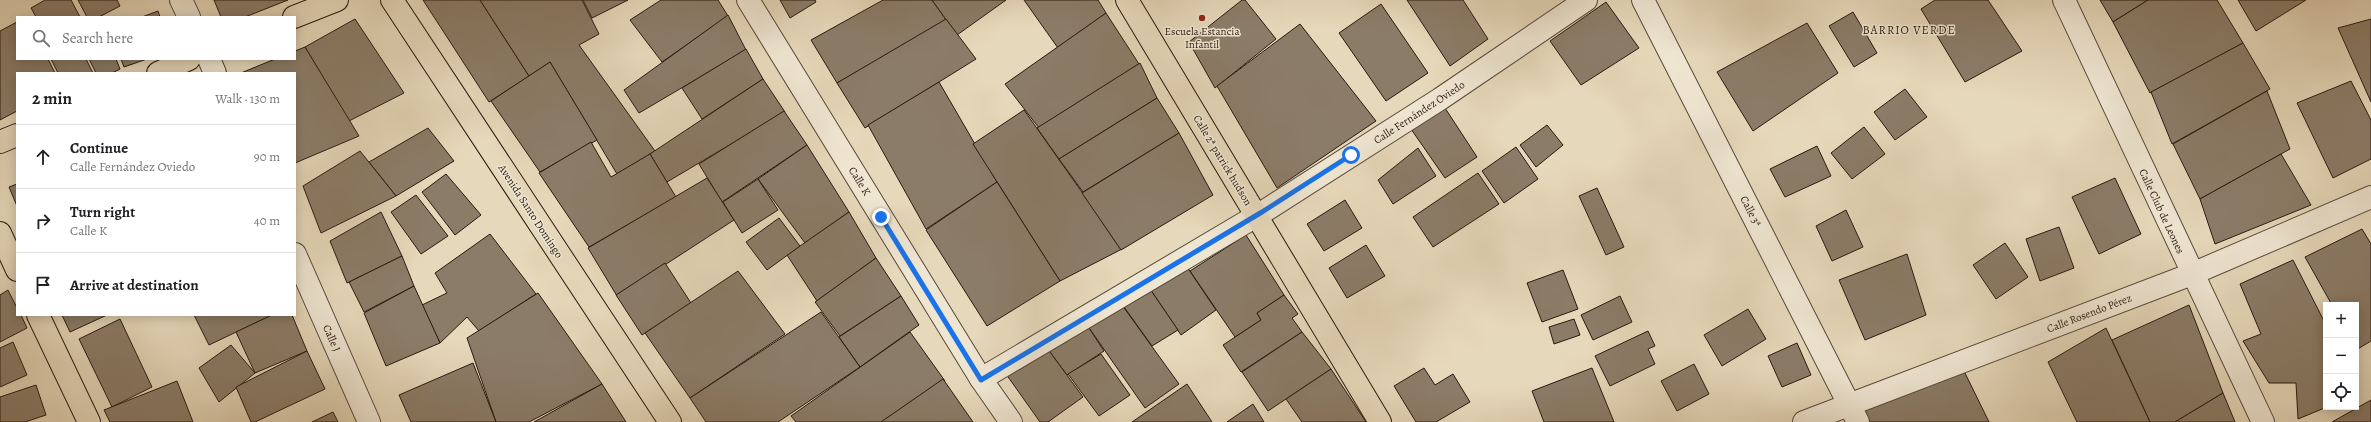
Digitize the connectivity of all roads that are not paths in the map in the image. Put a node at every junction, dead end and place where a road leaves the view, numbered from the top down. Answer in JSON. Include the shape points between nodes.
{"nodes":[{"id":1,"x":181,"y":0,"type":"edge"},
{"id":2,"x":337,"y":0,"type":"edge"},
{"id":3,"x":392,"y":0,"type":"edge"},
{"id":4,"x":748,"y":0,"type":"edge"},
{"id":5,"x":1127,"y":0,"type":"edge"},
{"id":6,"x":1586,"y":0,"type":"edge"},
{"id":7,"x":1644,"y":0,"type":"edge"},
{"id":8,"x":2064,"y":0,"type":"edge"},
{"id":9,"x":189,"y":16,"type":"edge"},
{"id":10,"x":296,"y":16,"type":"edge"},
{"id":11,"x":188,"y":60,"type":"edge"},
{"id":12,"x":209,"y":60,"type":"edge"},
{"id":13,"x":160,"y":72,"type":"edge"},
{"id":14,"x":215,"y":72,"type":"edge"},
{"id":15,"x":16,"y":135,"type":"edge"},
{"id":16,"x":0,"y":142,"type":"edge"},
{"id":17,"x":2371,"y":197,"type":"edge"},
{"id":18,"x":1256,"y":215,"type":"junction"},
{"id":19,"x":0,"y":233,"type":"edge"},
{"id":20,"x":296,"y":256,"type":"edge"},
{"id":21,"x":16,"y":268,"type":"edge"},
{"id":22,"x":2192,"y":274,"type":"junction"},
{"id":23,"x":38,"y":316,"type":"edge"},
{"id":24,"x":981,"y":380,"type":"junction"},
{"id":25,"x":1853,"y":413,"type":"edge"},
{"id":26,"x":89,"y":422,"type":"edge"},
{"id":27,"x":369,"y":422,"type":"edge"},
{"id":28,"x":670,"y":422,"type":"edge"},
{"id":29,"x":1011,"y":422,"type":"edge"},
{"id":30,"x":1380,"y":422,"type":"edge"},
{"id":31,"x":1804,"y":422,"type":"edge"},
{"id":32,"x":2263,"y":422,"type":"edge"}],
"edges":[{"from":1,"to":9,"type":"street"},
{"from":2,"to":10,"type":"main road"},
{"from":3,"to":28,"type":"main road","name":"Avenida Santo Domingo"},
{"from":4,"to":24,"type":"street","name":"Calle K"},
{"from":5,"to":18,"type":"main road","name":"Calle 2ª patrick hudson"},
{"from":6,"to":18,"type":"street","name":"Calle Fernández Oviedo","via":[[1440,99]]},
{"from":7,"to":25,"type":"street","name":"Calle 3ª"},
{"from":8,"to":22,"type":"street","name":"Calle Club de Leones"},
{"from":11,"to":13,"type":"main road"},
{"from":12,"to":14,"type":"street"},
{"from":15,"to":16,"type":"main road"},
{"from":17,"to":22,"type":"street","name":"Calle Rosendo Pérez"},
{"from":18,"to":24,"type":"street","name":"Calle Fernández Oviedo"},
{"from":18,"to":30,"type":"main road","name":"Calle 2ª patrick hudson"},
{"from":19,"to":21,"type":"main road"},
{"from":20,"to":27,"type":"street","name":"Calle J"},
{"from":22,"to":25,"type":"street","name":"Calle Rosendo Pérez"},
{"from":22,"to":32,"type":"street","name":"Calle Club de Leones"},
{"from":23,"to":26,"type":"main road"},
{"from":24,"to":29,"type":"street","name":"Calle K"},
{"from":25,"to":31,"type":"street","name":"Calle Rosendo Pérez"}]}
